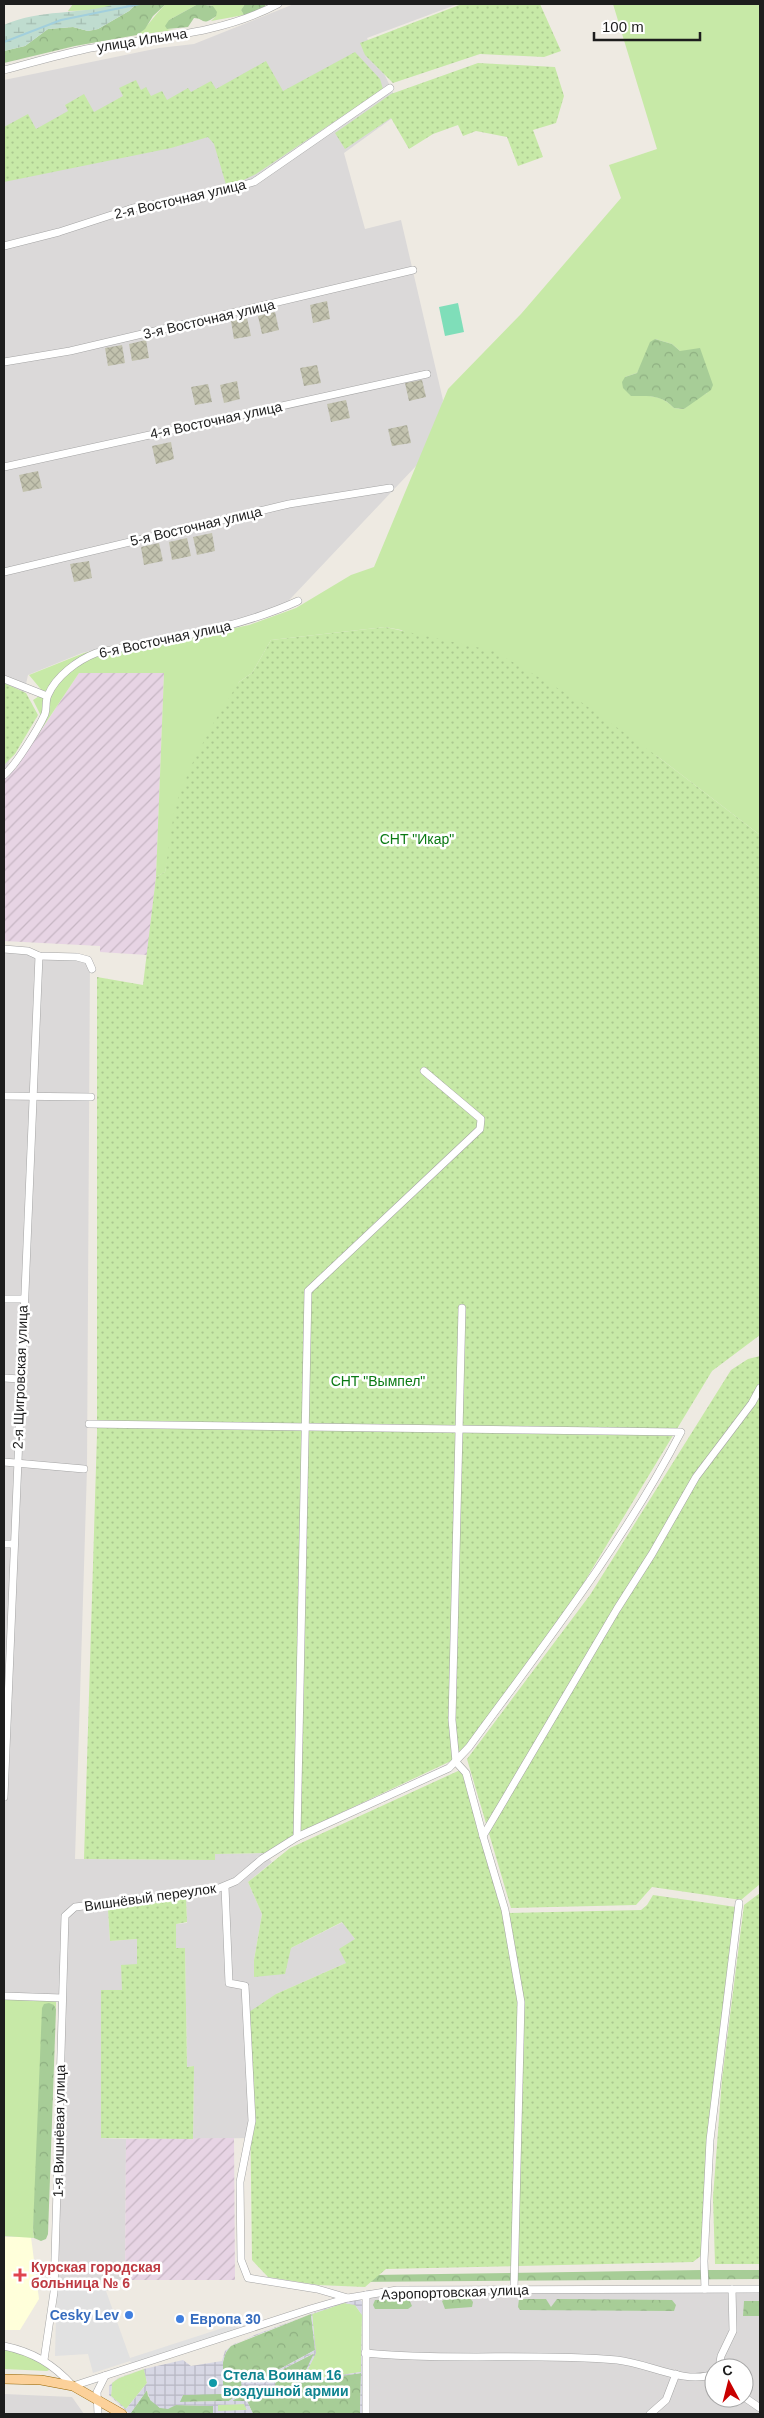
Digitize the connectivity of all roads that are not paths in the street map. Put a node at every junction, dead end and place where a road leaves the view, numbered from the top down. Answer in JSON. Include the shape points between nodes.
{"nodes":[{"id":1,"x":278,"y":4,"type":"edge"},
{"id":2,"x":4,"y":70,"type":"edge"},
{"id":3,"x":390,"y":88,"type":"dead end"},
{"id":4,"x":4,"y":246,"type":"edge"},
{"id":5,"x":413,"y":270,"type":"dead end"},
{"id":6,"x":4,"y":362,"type":"edge"},
{"id":7,"x":427,"y":374,"type":"dead end"},
{"id":8,"x":4,"y":467,"type":"edge"},
{"id":9,"x":390,"y":488,"type":"dead end"},
{"id":10,"x":4,"y":572,"type":"edge"},
{"id":11,"x":298,"y":602,"type":"dead end"},
{"id":12,"x":4,"y":679,"type":"edge"},
{"id":13,"x":47,"y":696,"type":"junction"},
{"id":14,"x":4,"y":775,"type":"edge"},
{"id":15,"x":4,"y":949,"type":"edge"},
{"id":16,"x":39,"y":956,"type":"junction"},
{"id":17,"x":92,"y":969,"type":"dead end"},
{"id":18,"x":424,"y":1071,"type":"dead end"},
{"id":19,"x":4,"y":1096,"type":"edge"},
{"id":20,"x":32,"y":1097,"type":"junction"},
{"id":21,"x":91,"y":1097,"type":"dead end"},
{"id":22,"x":4,"y":1298,"type":"edge"},
{"id":23,"x":23,"y":1299,"type":"junction"},
{"id":24,"x":462,"y":1308,"type":"dead end"},
{"id":25,"x":4,"y":1378,"type":"edge"},
{"id":26,"x":20,"y":1379,"type":"junction"},
{"id":27,"x":760,"y":1388,"type":"edge"},
{"id":28,"x":89,"y":1424,"type":"dead end"},
{"id":29,"x":305,"y":1427,"type":"junction"},
{"id":30,"x":460,"y":1428,"type":"junction"},
{"id":31,"x":4,"y":1462,"type":"edge"},
{"id":32,"x":17,"y":1462,"type":"junction"},
{"id":33,"x":84,"y":1469,"type":"dead end"},
{"id":34,"x":4,"y":1544,"type":"edge"},
{"id":35,"x":14,"y":1544,"type":"junction"},
{"id":36,"x":456,"y":1762,"type":"junction"},
{"id":37,"x":4,"y":1765,"type":"edge"},
{"id":38,"x":4,"y":1797,"type":"edge"},
{"id":39,"x":483,"y":1836,"type":"junction"},
{"id":40,"x":297,"y":1837,"type":"junction"},
{"id":41,"x":225,"y":1886,"type":"junction"},
{"id":42,"x":738,"y":1903,"type":"dead end"},
{"id":43,"x":75,"y":1907,"type":"joint"},
{"id":44,"x":4,"y":1996,"type":"edge"},
{"id":45,"x":62,"y":1998,"type":"junction"},
{"id":46,"x":705,"y":2289,"type":"junction"},
{"id":47,"x":732,"y":2289,"type":"junction"},
{"id":48,"x":760,"y":2289,"type":"edge"},
{"id":49,"x":514,"y":2290,"type":"junction"},
{"id":50,"x":366,"y":2295,"type":"junction"},
{"id":51,"x":348,"y":2298,"type":"junction"},
{"id":52,"x":4,"y":2346,"type":"edge"},
{"id":53,"x":365,"y":2353,"type":"junction"},
{"id":54,"x":721,"y":2358,"type":"edge"},
{"id":55,"x":44,"y":2360,"type":"junction"},
{"id":56,"x":676,"y":2374,"type":"junction"},
{"id":57,"x":105,"y":2376,"type":"junction"},
{"id":58,"x":704,"y":2376,"type":"edge"},
{"id":59,"x":4,"y":2379,"type":"edge"},
{"id":60,"x":73,"y":2386,"type":"junction"},
{"id":61,"x":96,"y":2398,"type":"junction"},
{"id":62,"x":98,"y":2414,"type":"edge"},
{"id":63,"x":122,"y":2414,"type":"edge"},
{"id":64,"x":366,"y":2414,"type":"edge"},
{"id":65,"x":650,"y":2414,"type":"edge"}],
"edges":[{"from":1,"to":2,"type":"street","name":"улица Ильича","via":[[238,22],[164,39],[86,49]]},
{"from":3,"to":4,"type":"street","name":"2-я Восточная улица","via":[[254,182],[206,196],[134,208]]},
{"from":5,"to":6,"type":"street","name":"3-я Восточная улица","via":[[70,352]]},
{"from":7,"to":8,"type":"street","name":"4-я Восточная улица"},
{"from":9,"to":10,"type":"street","name":"5-я Восточная улица","via":[[289,504]]},
{"from":11,"to":13,"type":"street","name":"6-я Восточная улица","via":[[214,630],[96,653],[80,660]]},
{"from":12,"to":13,"type":"street"},
{"from":13,"to":14,"type":"street","name":"6-я Восточная улица","via":[[45,713],[18,759]]},
{"from":15,"to":16,"type":"street","via":[[28,951]]},
{"from":16,"to":17,"type":"street","via":[[78,957],[88,960]]},
{"from":16,"to":20,"type":"street","name":"2-я Щигровская улица"},
{"from":18,"to":29,"type":"street","via":[[481,1119],[480,1129],[308,1291]]},
{"from":19,"to":20,"type":"street"},
{"from":20,"to":21,"type":"street"},
{"from":20,"to":23,"type":"street","name":"2-я Щигровская улица"},
{"from":22,"to":23,"type":"street"},
{"from":23,"to":26,"type":"street","name":"2-я Щигровская улица"},
{"from":24,"to":30,"type":"street"},
{"from":25,"to":26,"type":"street"},
{"from":26,"to":32,"type":"street","name":"2-я Щигровская улица"},
{"from":27,"to":39,"type":"street","via":[[752,1404],[696,1477]]},
{"from":28,"to":29,"type":"street"},
{"from":29,"to":30,"type":"street"},
{"from":29,"to":40,"type":"street"},
{"from":30,"to":36,"type":"street","via":[[452,1720]]},
{"from":30,"to":36,"type":"street","via":[[681,1432],[573,1605]]},
{"from":31,"to":32,"type":"street"},
{"from":32,"to":33,"type":"street"},
{"from":32,"to":35,"type":"street","name":"2-я Щигровская улица"},
{"from":34,"to":35,"type":"street"},
{"from":35,"to":37,"type":"street","name":"2-я Щигровская улица"},
{"from":36,"to":39,"type":"street","via":[[466,1773]]},
{"from":36,"to":40,"type":"street","name":"Вишнёвый переулок"},
{"from":37,"to":38,"type":"street","name":"2-я Щигровская улица"},
{"from":39,"to":49,"type":"street","via":[[505,1910],[521,2002]]},
{"from":40,"to":41,"type":"street","name":"Вишнёвый переулок"},
{"from":41,"to":43,"type":"street","name":"Вишнёвый переулок","via":[[212,1891]]},
{"from":41,"to":51,"type":"street","via":[[230,1983],[245,1986],[252,2114],[249,2141],[240,2170],[241,2260],[248,2278],[317,2289]]},
{"from":42,"to":46,"type":"street","via":[[710,2140]]},
{"from":43,"to":45,"type":"street","name":"1-я Вишнёвая улица","via":[[65,1916]]},
{"from":44,"to":45,"type":"street"},
{"from":45,"to":55,"type":"street","name":"1-я Вишнёвая улица","via":[[54,2292]]},
{"from":46,"to":47,"type":"street","name":"Аэропортовская улица"},
{"from":46,"to":49,"type":"street","name":"Аэропортовская улица"},
{"from":47,"to":48,"type":"street","name":"Аэропортовская улица"},
{"from":47,"to":54,"type":"street","via":[[733,2331]]},
{"from":49,"to":50,"type":"street","name":"Аэропортовская улица","via":[[413,2290]]},
{"from":50,"to":51,"type":"street","name":"Аэропортовская улица"},
{"from":50,"to":53,"type":"street"},
{"from":51,"to":57,"type":"street","name":"Аэропортовская улица"},
{"from":52,"to":55,"type":"street","via":[[32,2353]]},
{"from":53,"to":56,"type":"street","via":[[449,2358],[618,2360]]},
{"from":53,"to":64,"type":"street"},
{"from":55,"to":60,"type":"street"},
{"from":56,"to":58,"type":"street"},
{"from":56,"to":65,"type":"street","via":[[666,2400]]},
{"from":57,"to":60,"type":"street","name":"Аэропортовская улица"},
{"from":57,"to":61,"type":"street"},
{"from":59,"to":60,"type":"main road","via":[[41,2380]]},
{"from":60,"to":61,"type":"main road"},
{"from":61,"to":62,"type":"street"},
{"from":61,"to":63,"type":"main road"}]}
